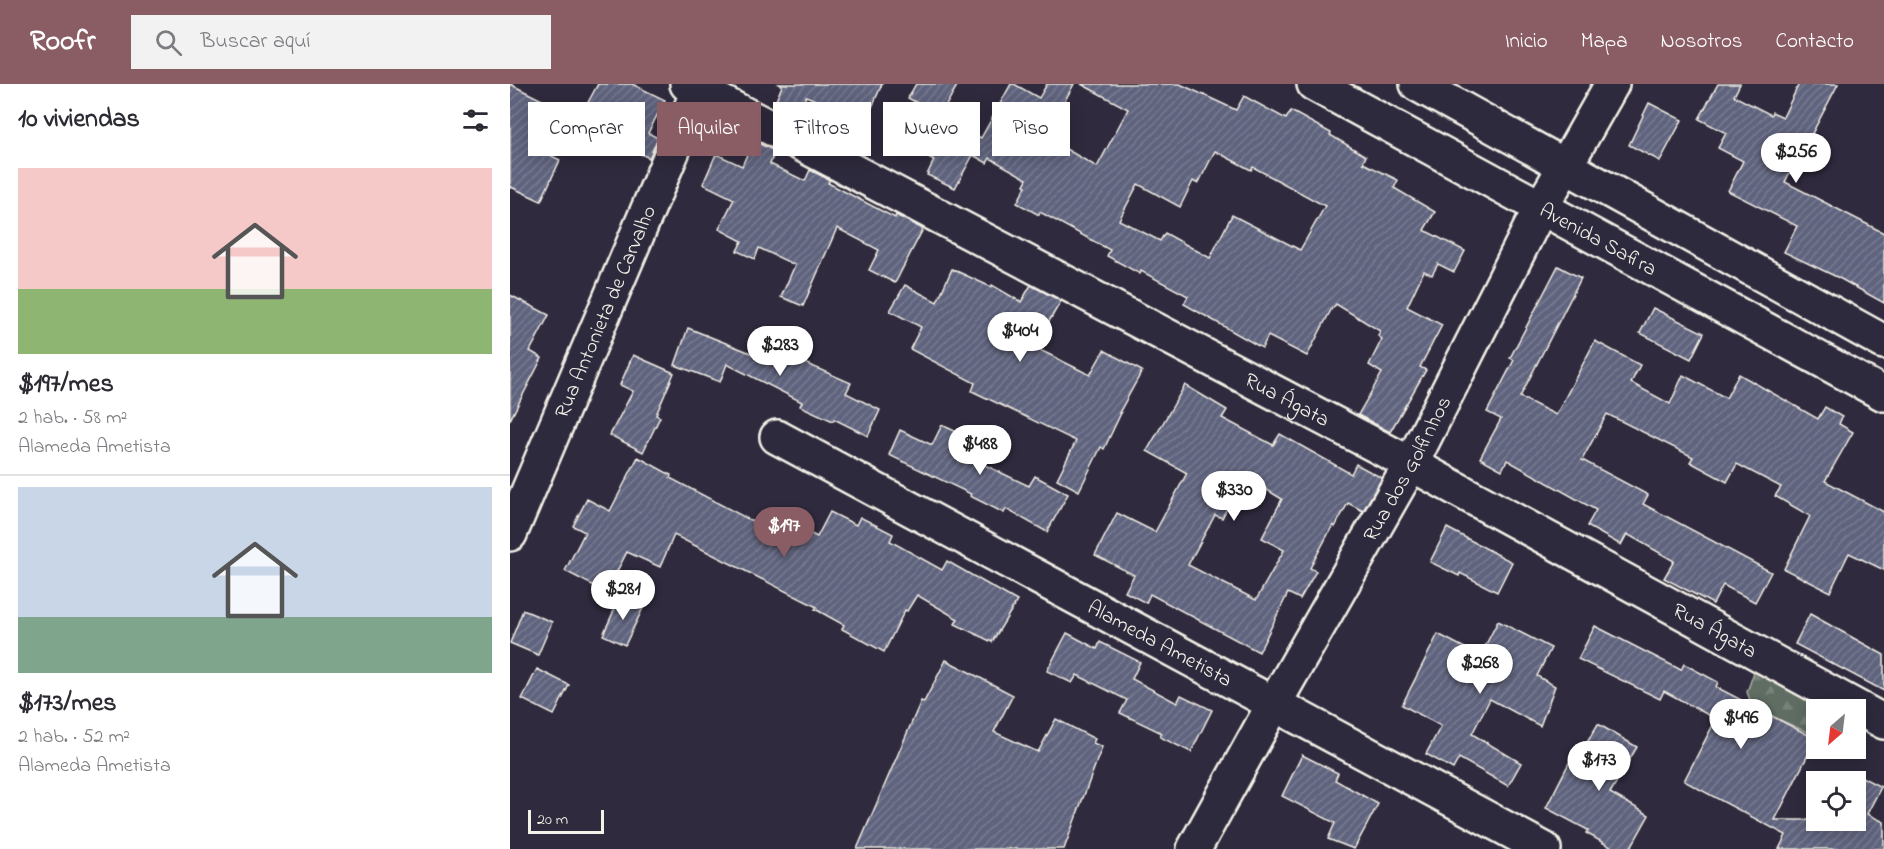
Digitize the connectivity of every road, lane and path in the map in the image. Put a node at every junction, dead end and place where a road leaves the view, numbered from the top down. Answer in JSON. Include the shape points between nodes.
{"nodes":[{"id":1,"x":1314,"y":84,"type":"edge"},
{"id":2,"x":1417,"y":84,"type":"edge"},
{"id":3,"x":1612,"y":84,"type":"edge"},
{"id":4,"x":693,"y":87,"type":"edge"},
{"id":5,"x":1566,"y":165,"type":"junction"},
{"id":6,"x":1540,"y":207,"type":"junction"},
{"id":7,"x":1884,"y":342,"type":"edge"},
{"id":8,"x":1884,"y":394,"type":"edge"},
{"id":9,"x":777,"y":437,"type":"dead end"},
{"id":10,"x":1411,"y":464,"type":"junction"},
{"id":11,"x":510,"y":534,"type":"edge"},
{"id":12,"x":1274,"y":704,"type":"junction"},
{"id":13,"x":1884,"y":722,"type":"edge"},
{"id":14,"x":1194,"y":849,"type":"edge"},
{"id":15,"x":1544,"y":849,"type":"edge"}],
"edges":[{"from":1,"to":6,"type":"street","name":"Avenida Safira"},
{"from":2,"to":5,"type":"street"},
{"from":3,"to":5,"type":"street","name":"Rua dos Golfinhos"},
{"from":4,"to":10,"type":"street","name":"Rua Ágata"},
{"from":4,"to":11,"type":"street","name":"Rua Antonieta de Carvalho"},
{"from":5,"to":6,"type":"street","name":"Rua dos Golfinhos"},
{"from":5,"to":7,"type":"street"},
{"from":6,"to":8,"type":"street","name":"Avenida Safira"},
{"from":6,"to":10,"type":"street","name":"Rua dos Golfinhos"},
{"from":9,"to":12,"type":"street","name":"Alameda Ametista"},
{"from":10,"to":12,"type":"street","name":"Rua dos Golfinhos"},
{"from":10,"to":13,"type":"street","name":"Rua Ágata"},
{"from":12,"to":14,"type":"street","name":"Rua dos Golfinhos"},
{"from":12,"to":15,"type":"street","name":"Alameda Ametista"}]}
